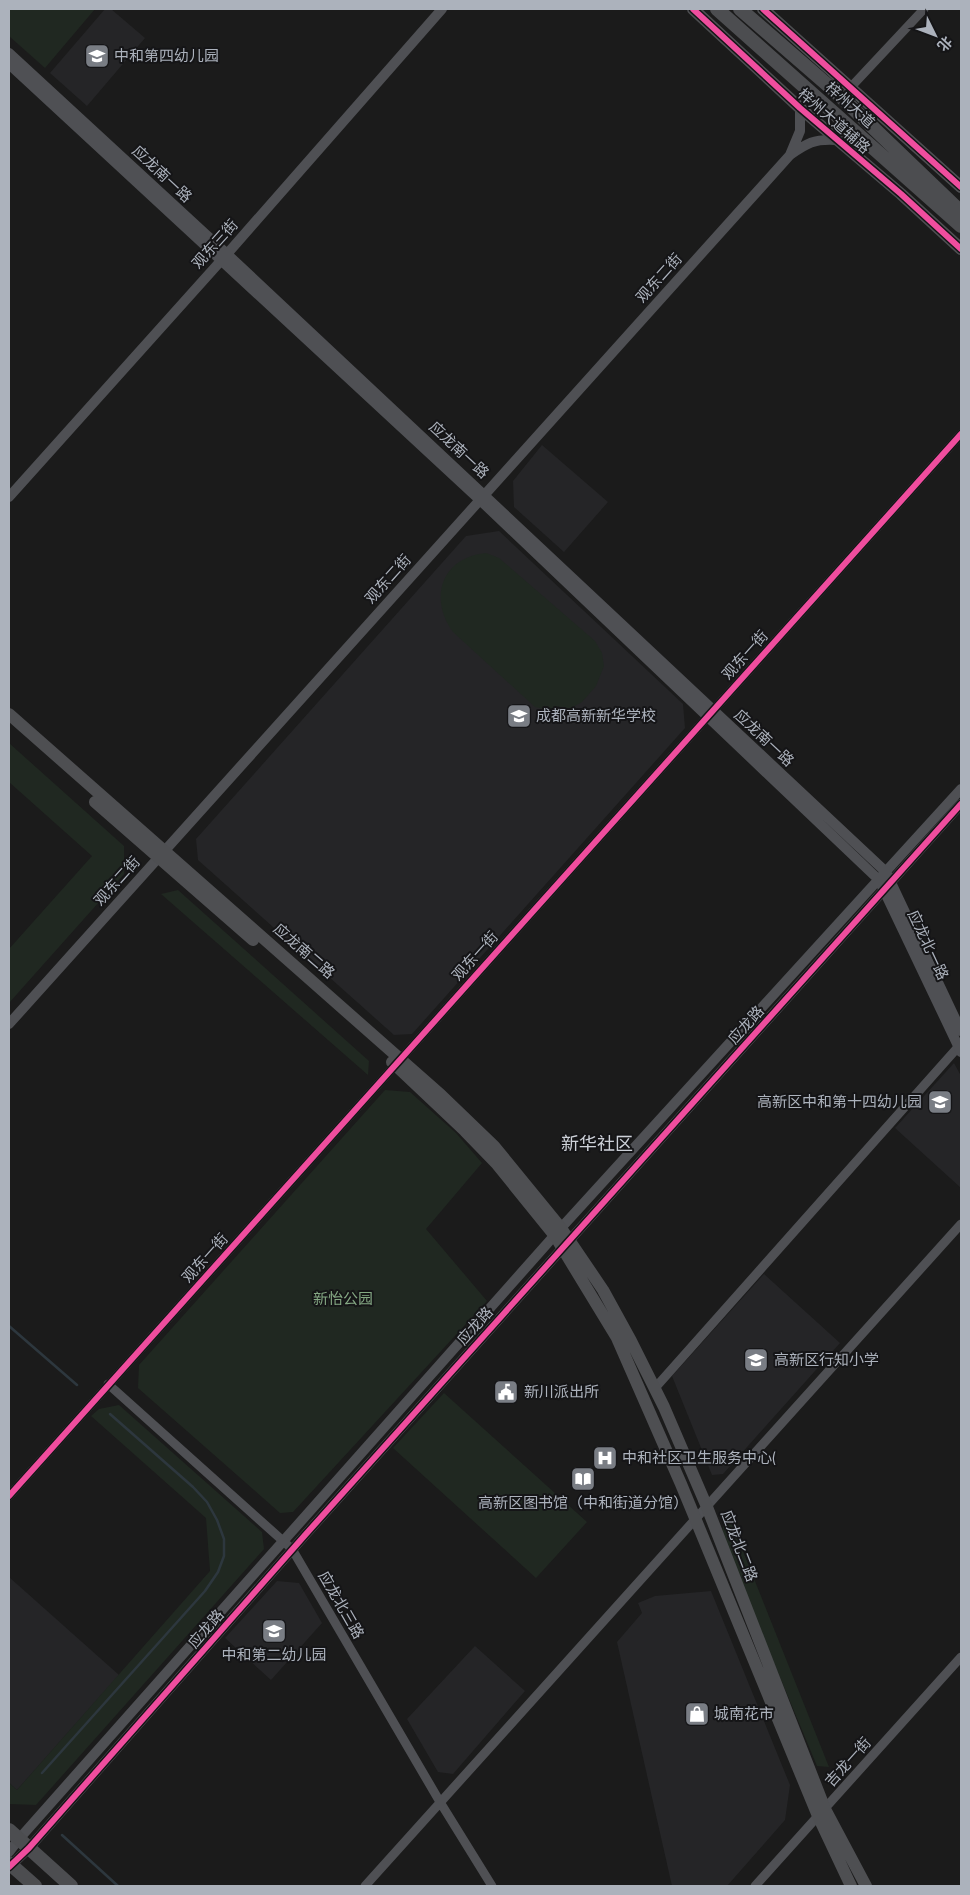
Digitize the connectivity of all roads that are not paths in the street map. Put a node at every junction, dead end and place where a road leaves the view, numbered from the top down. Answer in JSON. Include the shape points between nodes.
{"nodes":[{"id":1,"x":442,"y":9,"type":"edge"},
{"id":2,"x":693,"y":9,"type":"edge"},
{"id":3,"x":717,"y":9,"type":"edge"},
{"id":4,"x":740,"y":9,"type":"edge"},
{"id":5,"x":758,"y":9,"type":"edge"},
{"id":6,"x":764,"y":9,"type":"edge"},
{"id":7,"x":924,"y":9,"type":"edge"},
{"id":8,"x":9,"y":53,"type":"edge"},
{"id":9,"x":9,"y":64,"type":"edge"},
{"id":10,"x":851,"y":87,"type":"junction"},
{"id":11,"x":838,"y":94,"type":"junction"},
{"id":12,"x":800,"y":108,"type":"junction"},
{"id":13,"x":835,"y":140,"type":"junction"},
{"id":14,"x":790,"y":155,"type":"junction"},
{"id":15,"x":961,"y":187,"type":"edge"},
{"id":16,"x":961,"y":212,"type":"edge"},
{"id":17,"x":961,"y":226,"type":"edge"},
{"id":18,"x":961,"y":250,"type":"edge"},
{"id":19,"x":224,"y":257,"type":"junction"},
{"id":20,"x":961,"y":434,"type":"edge"},
{"id":21,"x":9,"y":497,"type":"edge"},
{"id":22,"x":482,"y":498,"type":"junction"},
{"id":23,"x":710,"y":713,"type":"junction"},
{"id":24,"x":9,"y":714,"type":"edge"},
{"id":25,"x":9,"y":725,"type":"edge"},
{"id":26,"x":961,"y":789,"type":"edge"},
{"id":27,"x":961,"y":804,"type":"edge"},
{"id":28,"x":161,"y":854,"type":"junction"},
{"id":29,"x":882,"y":876,"type":"junction"},
{"id":30,"x":888,"y":886,"type":"junction"},
{"id":31,"x":9,"y":1024,"type":"edge"},
{"id":32,"x":961,"y":1030,"type":"edge"},
{"id":33,"x":960,"y":1049,"type":"edge"},
{"id":34,"x":398,"y":1061,"type":"junction"},
{"id":35,"x":961,"y":1224,"type":"edge"},
{"id":36,"x":558,"y":1232,"type":"junction"},
{"id":37,"x":566,"y":1244,"type":"junction"},
{"id":38,"x":108,"y":1384,"type":"junction"},
{"id":39,"x":655,"y":1388,"type":"junction"},
{"id":40,"x":9,"y":1496,"type":"edge"},
{"id":41,"x":707,"y":1507,"type":"junction"},
{"id":42,"x":696,"y":1519,"type":"junction"},
{"id":43,"x":284,"y":1540,"type":"junction"},
{"id":44,"x":292,"y":1549,"type":"junction"},
{"id":45,"x":961,"y":1657,"type":"edge"},
{"id":46,"x":440,"y":1802,"type":"junction"},
{"id":47,"x":821,"y":1813,"type":"junction"},
{"id":48,"x":19,"y":1839,"type":"edge"},
{"id":49,"x":9,"y":1862,"type":"edge"},
{"id":50,"x":34,"y":1886,"type":"edge"},
{"id":51,"x":71,"y":1886,"type":"edge"},
{"id":52,"x":365,"y":1886,"type":"edge"},
{"id":53,"x":492,"y":1886,"type":"edge"},
{"id":54,"x":755,"y":1886,"type":"edge"},
{"id":55,"x":852,"y":1886,"type":"edge"},
{"id":56,"x":866,"y":1886,"type":"edge"}],
"edges":[{"from":1,"to":19,"type":"street","name":"观东三街"},
{"from":2,"to":12,"type":"main road","name":"梓州大道辅路"},
{"from":3,"to":17,"type":"main road","name":"梓州大道"},
{"from":4,"to":11,"type":"main road","name":"梓州大道"},
{"from":5,"to":11,"type":"main road"},
{"from":6,"to":10,"type":"main road"},
{"from":7,"to":10,"type":"street"},
{"from":8,"to":19,"type":"street","name":"应龙南一路"},
{"from":9,"to":19,"type":"street","name":"应龙南一路"},
{"from":10,"to":15,"type":"main road"},
{"from":11,"to":16,"type":"main road","name":"梓州大道"},
{"from":12,"to":13,"type":"main road","name":"梓州大道辅路"},
{"from":12,"to":14,"type":"street","name":"观东二街","via":[[800,131]]},
{"from":13,"to":14,"type":"street","name":"观东二街","via":[[811,141]]},
{"from":13,"to":18,"type":"main road","name":"梓州大道辅路","via":[[901,194]]},
{"from":14,"to":22,"type":"street","name":"观东二街"},
{"from":19,"to":21,"type":"street","name":"观东三街"},
{"from":19,"to":22,"type":"street","name":"应龙南一路"},
{"from":20,"to":23,"type":"street","name":"观东一街"},
{"from":22,"to":23,"type":"street","name":"应龙南一路"},
{"from":22,"to":28,"type":"street","name":"观东二街"},
{"from":23,"to":29,"type":"street","name":"应龙南一路"},
{"from":23,"to":34,"type":"street","name":"观东一街"},
{"from":24,"to":28,"type":"main road","name":"应龙南二路"},
{"from":25,"to":28,"type":"main road","name":"应龙南二路"},
{"from":26,"to":29,"type":"street","name":"应龙路"},
{"from":27,"to":30,"type":"street","name":"应龙路"},
{"from":28,"to":31,"type":"street","name":"观东二街"},
{"from":28,"to":34,"type":"main road","name":"应龙南二路"},
{"from":29,"to":30,"type":"street","name":"应龙北一路"},
{"from":29,"to":36,"type":"street","name":"应龙路"},
{"from":30,"to":32,"type":"street","name":"应龙北一路"},
{"from":30,"to":33,"type":"street","name":"应龙北一路"},
{"from":30,"to":37,"type":"street","name":"应龙路"},
{"from":33,"to":39,"type":"street"},
{"from":34,"to":36,"type":"main road","name":"应龙南二路","via":[[494,1146]]},
{"from":34,"to":38,"type":"street","name":"观东一街"},
{"from":35,"to":41,"type":"street"},
{"from":36,"to":37,"type":"main road","name":"应龙北二路"},
{"from":36,"to":43,"type":"street","name":"应龙路"},
{"from":37,"to":39,"type":"main road","name":"应龙北二路","via":[[603,1290]]},
{"from":37,"to":42,"type":"main road","name":"应龙北二路","via":[[617,1338]]},
{"from":37,"to":44,"type":"street","name":"应龙路"},
{"from":38,"to":40,"type":"street","name":"观东一街"},
{"from":38,"to":43,"type":"street","name":"应龙北三路"},
{"from":39,"to":41,"type":"main road","name":"应龙北二路"},
{"from":41,"to":42,"type":"street"},
{"from":41,"to":47,"type":"main road","name":"应龙北二路"},
{"from":42,"to":46,"type":"street"},
{"from":42,"to":47,"type":"main road","name":"应龙北二路"},
{"from":43,"to":44,"type":"street","name":"应龙北三路"},
{"from":43,"to":48,"type":"street","name":"应龙路"},
{"from":44,"to":46,"type":"street","name":"应龙北三路"},
{"from":44,"to":48,"type":"street","name":"应龙路"},
{"from":45,"to":47,"type":"street","name":"吉龙一街"},
{"from":46,"to":52,"type":"street"},
{"from":46,"to":53,"type":"street","name":"应龙北三路"},
{"from":47,"to":54,"type":"street","name":"吉龙一街"},
{"from":47,"to":55,"type":"main road","name":"应龙北二路"},
{"from":47,"to":56,"type":"main road","name":"应龙北二路"},
{"from":48,"to":49,"type":"street","name":"应龙路"},
{"from":48,"to":51,"type":"main road"},
{"from":49,"to":50,"type":"main road"}]}
